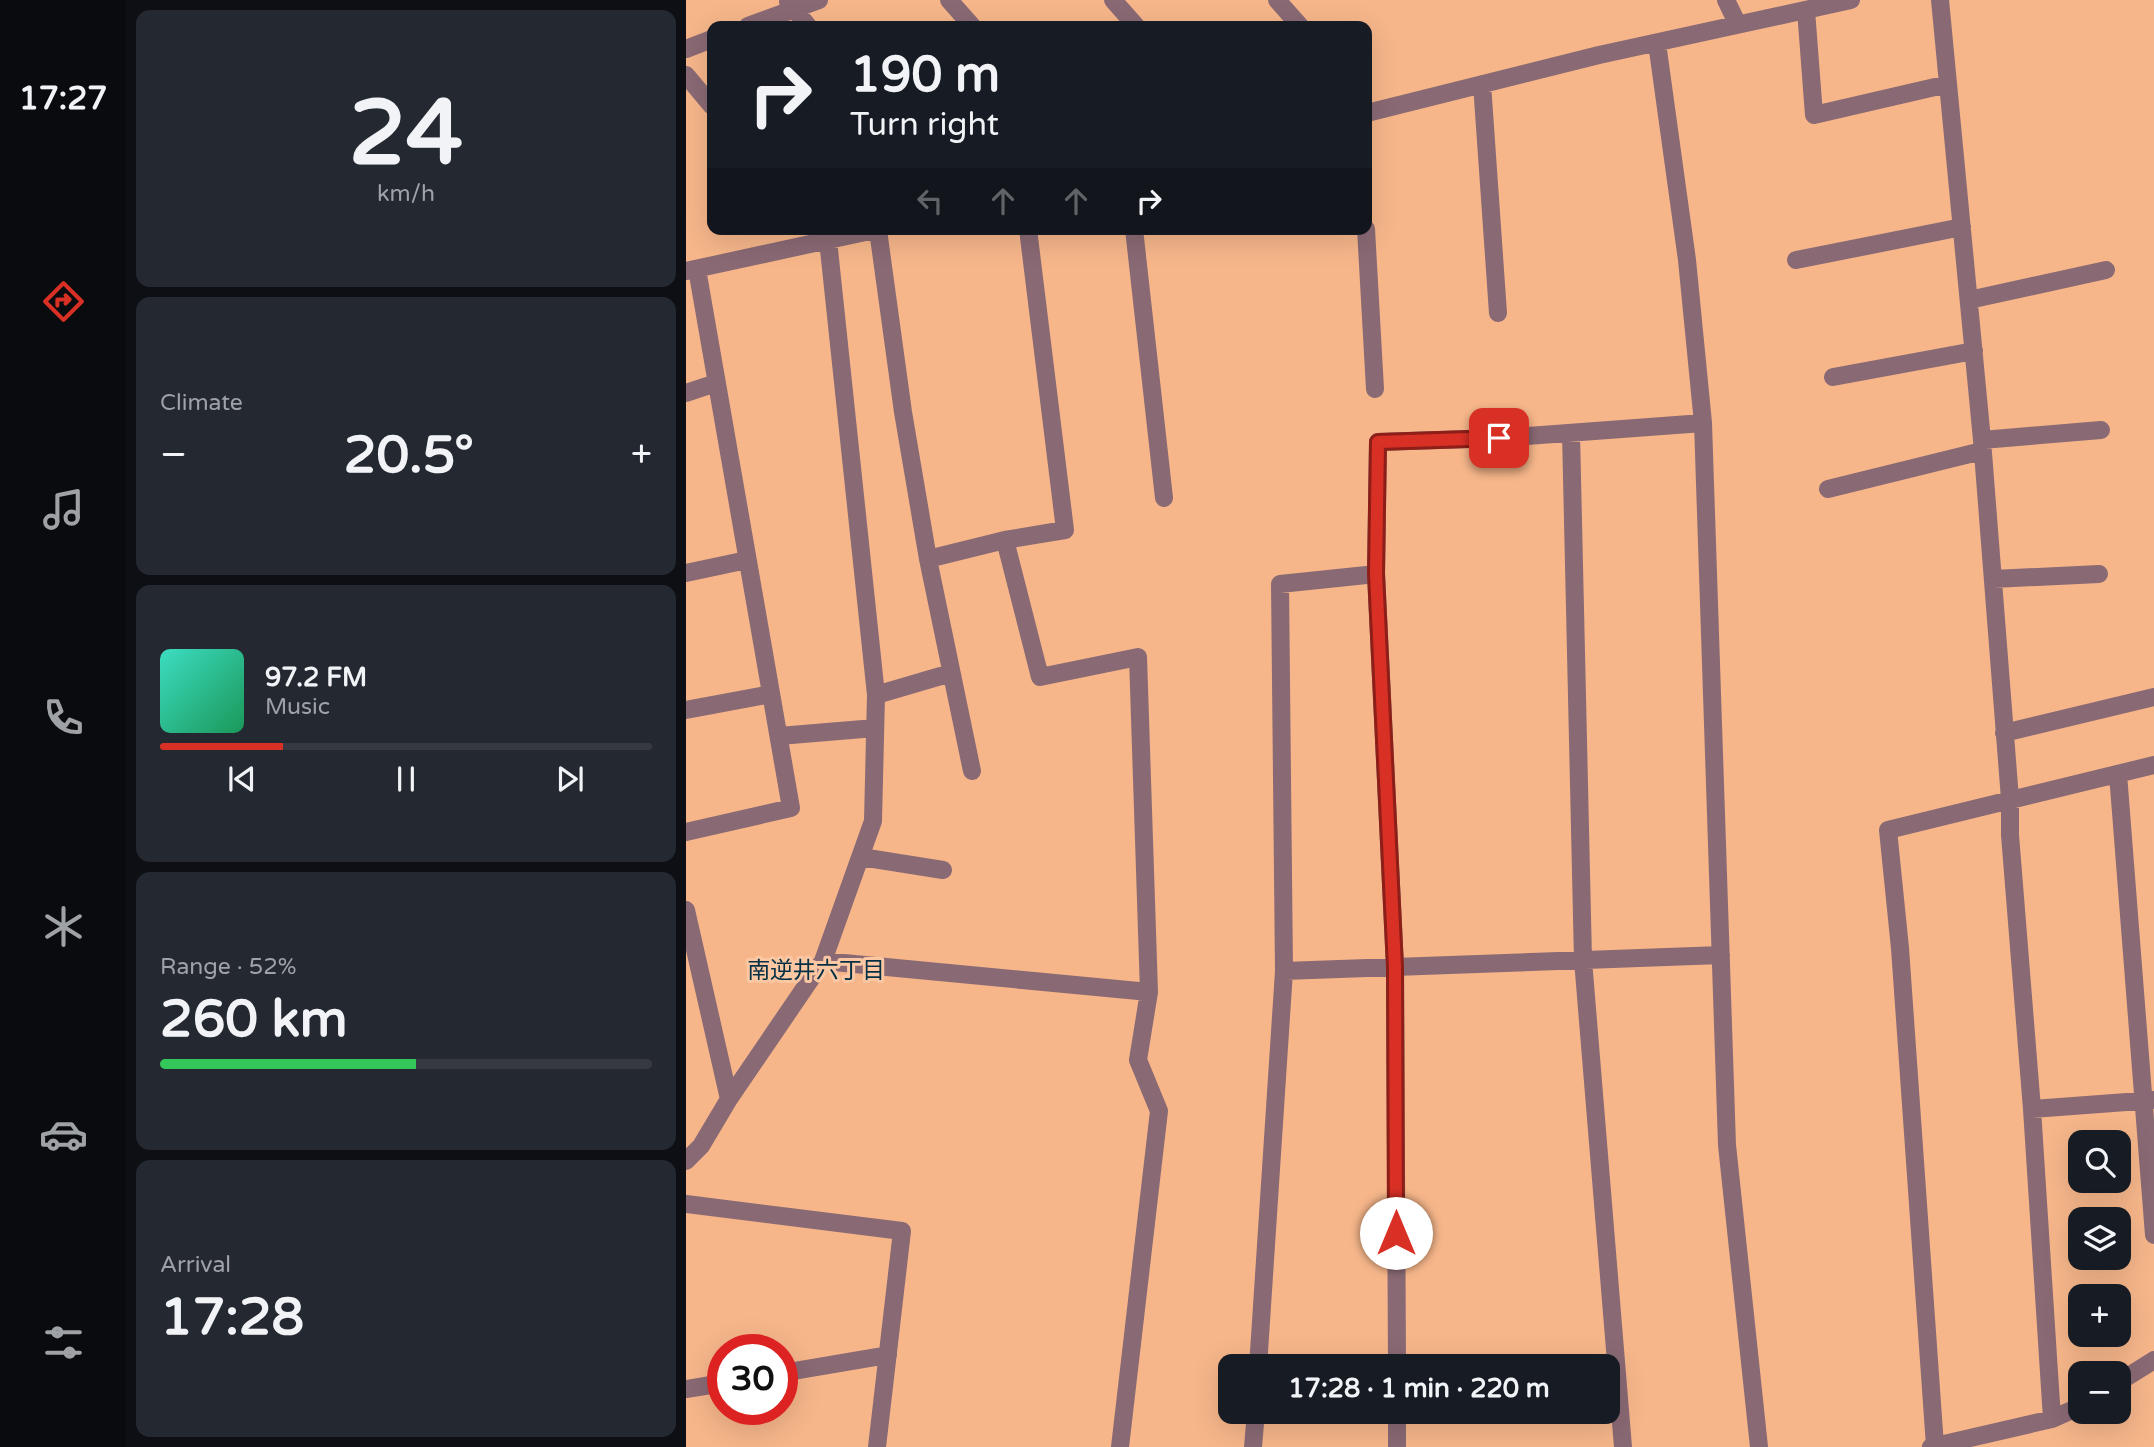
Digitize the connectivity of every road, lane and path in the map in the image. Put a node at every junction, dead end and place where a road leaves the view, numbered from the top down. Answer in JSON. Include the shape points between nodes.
{"nodes":[{"id":1,"x":820,"y":0,"type":"edge"},
{"id":2,"x":949,"y":0,"type":"edge"},
{"id":3,"x":1113,"y":0,"type":"edge"},
{"id":4,"x":1277,"y":0,"type":"edge"},
{"id":5,"x":1726,"y":0,"type":"edge"},
{"id":6,"x":1851,"y":0,"type":"edge"},
{"id":7,"x":1940,"y":0,"type":"edge"},
{"id":8,"x":790,"y":5,"type":"edge"},
{"id":9,"x":1806,"y":10,"type":"junction"},
{"id":10,"x":758,"y":21,"type":"edge"},
{"id":11,"x":804,"y":21,"type":"edge"},
{"id":12,"x":968,"y":21,"type":"edge"},
{"id":13,"x":1132,"y":21,"type":"edge"},
{"id":14,"x":1296,"y":21,"type":"edge"},
{"id":15,"x":1737,"y":23,"type":"junction"},
{"id":16,"x":707,"y":41,"type":"edge"},
{"id":17,"x":1657,"y":43,"type":"junction"},
{"id":18,"x":686,"y":49,"type":"edge"},
{"id":19,"x":686,"y":75,"type":"edge"},
{"id":20,"x":1482,"y":84,"type":"junction"},
{"id":21,"x":1948,"y":84,"type":"junction"},
{"id":22,"x":707,"y":100,"type":"edge"},
{"id":23,"x":1372,"y":108,"type":"edge"},
{"id":24,"x":1962,"y":227,"type":"junction"},
{"id":25,"x":819,"y":235,"type":"edge"},
{"id":26,"x":823,"y":235,"type":"edge"},
{"id":27,"x":879,"y":235,"type":"edge"},
{"id":28,"x":1029,"y":235,"type":"edge"},
{"id":29,"x":1135,"y":235,"type":"edge"},
{"id":30,"x":1366,"y":235,"type":"edge"},
{"id":31,"x":1796,"y":260,"type":"dead end"},
{"id":32,"x":691,"y":270,"type":"edge"},
{"id":33,"x":2106,"y":270,"type":"dead end"},
{"id":34,"x":1969,"y":300,"type":"junction"},
{"id":35,"x":1498,"y":313,"type":"dead end"},
{"id":36,"x":1974,"y":351,"type":"junction"},
{"id":37,"x":1833,"y":377,"type":"dead end"},
{"id":38,"x":716,"y":383,"type":"junction"},
{"id":39,"x":1375,"y":389,"type":"dead end"},
{"id":40,"x":686,"y":393,"type":"edge"},
{"id":41,"x":1703,"y":423,"type":"junction"},
{"id":42,"x":2101,"y":430,"type":"dead end"},
{"id":43,"x":1571,"y":432,"type":"junction"},
{"id":44,"x":1982,"y":445,"type":"junction"},
{"id":45,"x":1828,"y":489,"type":"dead end"},
{"id":46,"x":1164,"y":498,"type":"dead end"},
{"id":47,"x":1005,"y":540,"type":"junction"},
{"id":48,"x":928,"y":559,"type":"junction"},
{"id":49,"x":747,"y":560,"type":"junction"},
{"id":50,"x":686,"y":573,"type":"edge"},
{"id":51,"x":1376,"y":574,"type":"junction"},
{"id":52,"x":2099,"y":574,"type":"dead end"},
{"id":53,"x":1993,"y":579,"type":"junction"},
{"id":54,"x":951,"y":673,"type":"junction"},
{"id":55,"x":771,"y":694,"type":"junction"},
{"id":56,"x":876,"y":695,"type":"junction"},
{"id":57,"x":2154,"y":697,"type":"edge"},
{"id":58,"x":686,"y":710,"type":"edge"},
{"id":59,"x":875,"y":728,"type":"junction"},
{"id":60,"x":2004,"y":733,"type":"junction"},
{"id":61,"x":779,"y":736,"type":"junction"},
{"id":62,"x":2154,"y":765,"type":"edge"},
{"id":63,"x":972,"y":771,"type":"dead end"},
{"id":64,"x":2118,"y":774,"type":"junction"},
{"id":65,"x":2010,"y":799,"type":"junction"},
{"id":66,"x":686,"y":832,"type":"edge"},
{"id":67,"x":861,"y":858,"type":"junction"},
{"id":68,"x":943,"y":870,"type":"dead end"},
{"id":69,"x":686,"y":910,"type":"edge"},
{"id":70,"x":1721,"y":955,"type":"junction"},
{"id":71,"x":1583,"y":960,"type":"junction"},
{"id":72,"x":823,"y":961,"type":"junction"},
{"id":73,"x":1395,"y":967,"type":"junction"},
{"id":74,"x":1284,"y":971,"type":"junction"},
{"id":75,"x":1149,"y":992,"type":"junction"},
{"id":76,"x":729,"y":1098,"type":"junction"},
{"id":77,"x":2149,"y":1100,"type":"edge"},
{"id":78,"x":2032,"y":1110,"type":"junction"},
{"id":79,"x":686,"y":1161,"type":"edge"},
{"id":80,"x":686,"y":1204,"type":"edge"},
{"id":81,"x":2154,"y":1235,"type":"edge"},
{"id":82,"x":1259,"y":1354,"type":"edge"},
{"id":83,"x":1397,"y":1354,"type":"edge"},
{"id":84,"x":888,"y":1355,"type":"junction"},
{"id":85,"x":2154,"y":1360,"type":"edge"},
{"id":86,"x":798,"y":1370,"type":"edge"},
{"id":87,"x":2131,"y":1374,"type":"edge"},
{"id":88,"x":707,"y":1386,"type":"edge"},
{"id":89,"x":686,"y":1389,"type":"edge"},
{"id":90,"x":2068,"y":1412,"type":"edge"},
{"id":91,"x":2052,"y":1419,"type":"junction"},
{"id":92,"x":1255,"y":1424,"type":"edge"},
{"id":93,"x":1397,"y":1424,"type":"edge"},
{"id":94,"x":877,"y":1447,"type":"edge"},
{"id":95,"x":1120,"y":1447,"type":"edge"},
{"id":96,"x":1253,"y":1447,"type":"edge"},
{"id":97,"x":1397,"y":1447,"type":"edge"},
{"id":98,"x":1623,"y":1447,"type":"edge"},
{"id":99,"x":1759,"y":1447,"type":"edge"},
{"id":100,"x":1933,"y":1447,"type":"edge"}],
"edges":[{"from":1,"to":8,"type":"street"},
{"from":2,"to":12,"type":"street"},
{"from":3,"to":13,"type":"street"},
{"from":4,"to":14,"type":"street"},
{"from":5,"to":15,"type":"street"},
{"from":6,"to":9,"type":"street"},
{"from":7,"to":21,"type":"street"},
{"from":8,"to":10,"type":"street"},
{"from":8,"to":11,"type":"street"},
{"from":9,"to":15,"type":"street"},
{"from":9,"to":21,"type":"street","via":[[1814,115]]},
{"from":15,"to":17,"type":"street"},
{"from":16,"to":18,"type":"street"},
{"from":17,"to":20,"type":"street"},
{"from":17,"to":41,"type":"street","via":[[1687,260]]},
{"from":19,"to":22,"type":"street"},
{"from":20,"to":23,"type":"street"},
{"from":20,"to":35,"type":"street"},
{"from":21,"to":24,"type":"street"},
{"from":24,"to":31,"type":"street"},
{"from":24,"to":34,"type":"street"},
{"from":25,"to":32,"type":"street"},
{"from":26,"to":56,"type":"street"},
{"from":27,"to":48,"type":"street"},
{"from":28,"to":47,"type":"street","via":[[1065,530]]},
{"from":29,"to":46,"type":"street"},
{"from":30,"to":39,"type":"street"},
{"from":32,"to":38,"type":"street"},
{"from":33,"to":34,"type":"street"},
{"from":34,"to":36,"type":"street"},
{"from":36,"to":37,"type":"street"},
{"from":36,"to":44,"type":"street"},
{"from":38,"to":40,"type":"street"},
{"from":38,"to":49,"type":"street"},
{"from":41,"to":43,"type":"street"},
{"from":41,"to":70,"type":"street"},
{"from":42,"to":44,"type":"street"},
{"from":43,"to":51,"type":"street","via":[[1378,442]]},
{"from":43,"to":71,"type":"street"},
{"from":44,"to":45,"type":"street"},
{"from":44,"to":53,"type":"street"},
{"from":47,"to":48,"type":"street"},
{"from":47,"to":75,"type":"street","via":[[1040,677],[1138,657]]},
{"from":48,"to":54,"type":"street"},
{"from":49,"to":50,"type":"street"},
{"from":49,"to":55,"type":"street"},
{"from":51,"to":73,"type":"street"},
{"from":51,"to":74,"type":"street","via":[[1280,584]]},
{"from":52,"to":53,"type":"street"},
{"from":53,"to":60,"type":"street"},
{"from":54,"to":56,"type":"street"},
{"from":54,"to":63,"type":"street"},
{"from":55,"to":58,"type":"street"},
{"from":55,"to":61,"type":"street"},
{"from":56,"to":59,"type":"street"},
{"from":57,"to":60,"type":"street"},
{"from":59,"to":61,"type":"street"},
{"from":59,"to":67,"type":"street","via":[[873,821]]},
{"from":60,"to":65,"type":"street"},
{"from":61,"to":66,"type":"street","via":[[791,808]]},
{"from":62,"to":64,"type":"street"},
{"from":64,"to":65,"type":"street"},
{"from":64,"to":77,"type":"street"},
{"from":65,"to":78,"type":"street"},
{"from":65,"to":100,"type":"street","via":[[1888,830]]},
{"from":67,"to":68,"type":"street"},
{"from":67,"to":72,"type":"street"},
{"from":69,"to":76,"type":"street"},
{"from":70,"to":71,"type":"street"},
{"from":70,"to":99,"type":"street","via":[[1727,1145]]},
{"from":71,"to":73,"type":"street"},
{"from":71,"to":98,"type":"street"},
{"from":72,"to":75,"type":"street"},
{"from":72,"to":76,"type":"street"},
{"from":73,"to":74,"type":"street"},
{"from":73,"to":83,"type":"street"},
{"from":74,"to":82,"type":"street"},
{"from":75,"to":95,"type":"street","via":[[1138,1060],[1159,1111]]},
{"from":76,"to":79,"type":"street","via":[[701,1146]]},
{"from":77,"to":78,"type":"street"},
{"from":77,"to":81,"type":"street"},
{"from":78,"to":91,"type":"street"},
{"from":80,"to":84,"type":"street","via":[[902,1231]]},
{"from":84,"to":86,"type":"street"},
{"from":84,"to":94,"type":"street"},
{"from":85,"to":87,"type":"street"},
{"from":88,"to":89,"type":"street"},
{"from":90,"to":91,"type":"street"},
{"from":91,"to":100,"type":"street"},
{"from":92,"to":96,"type":"street"},
{"from":93,"to":97,"type":"street"}]}
